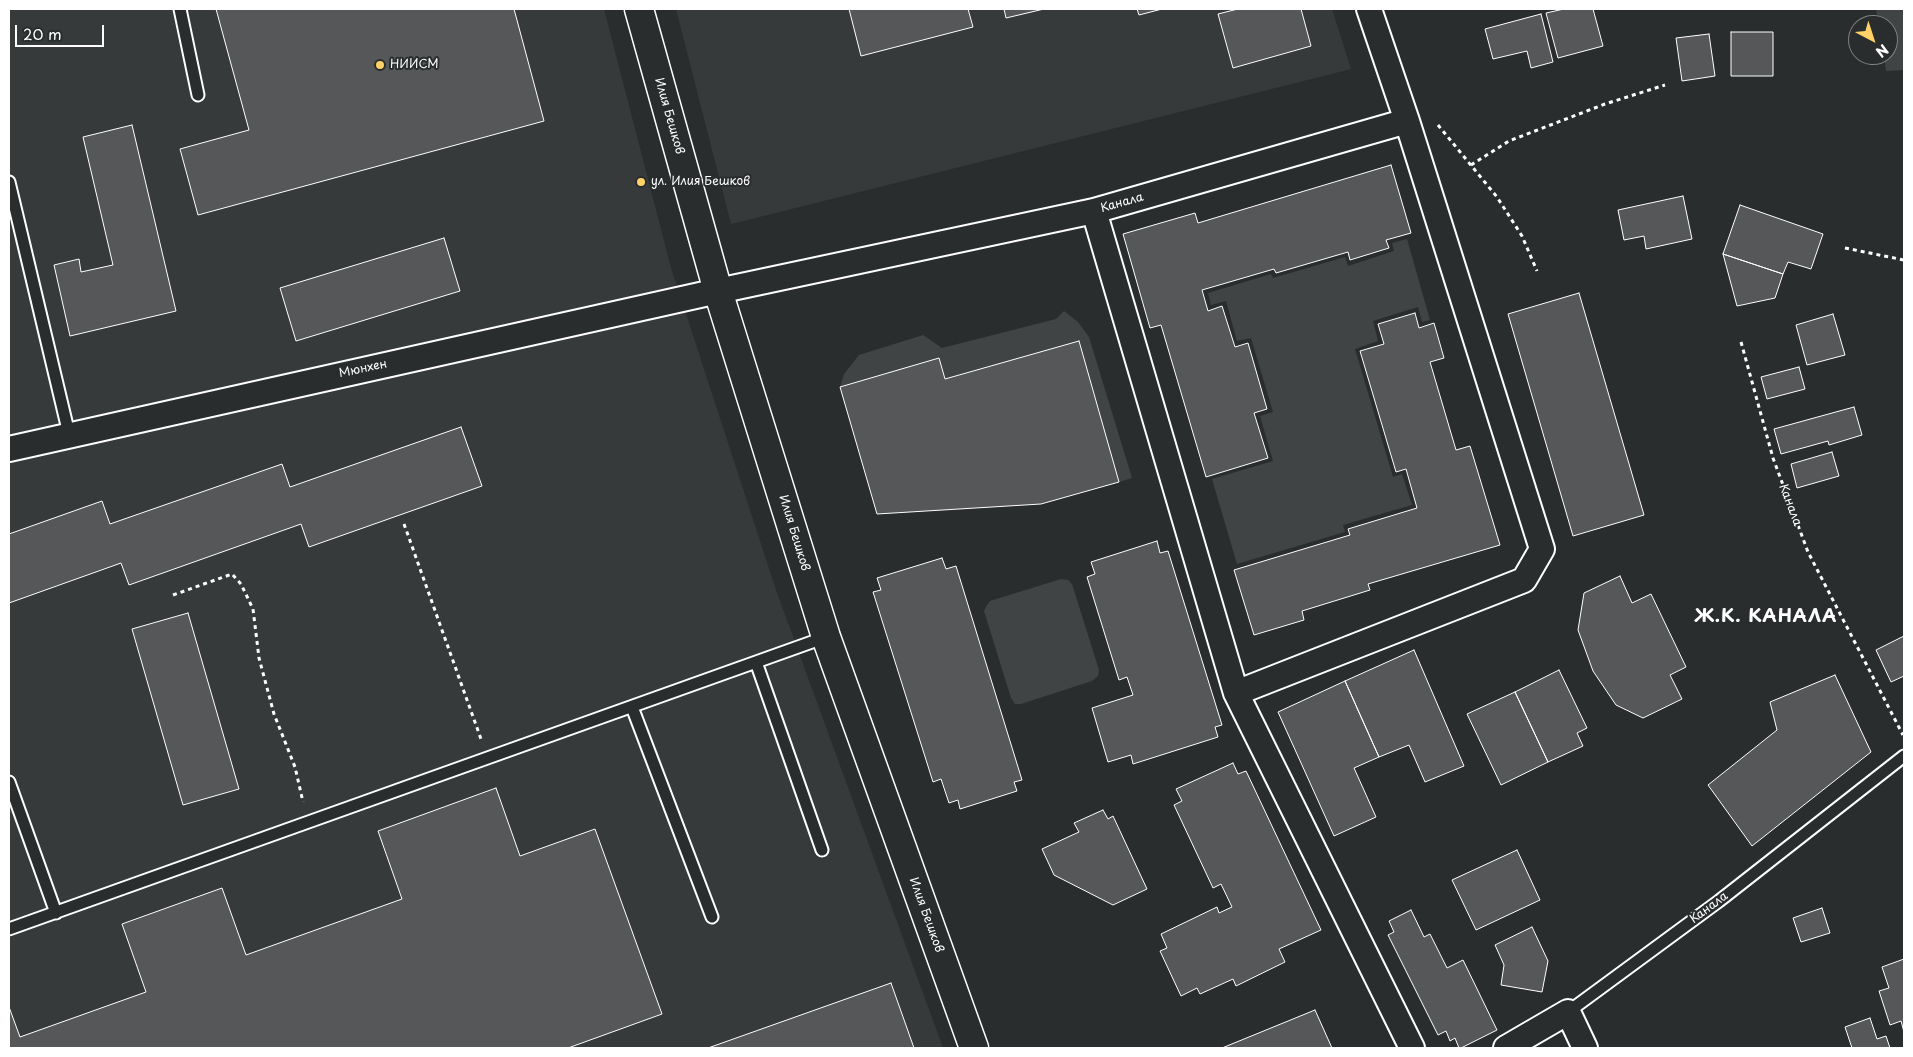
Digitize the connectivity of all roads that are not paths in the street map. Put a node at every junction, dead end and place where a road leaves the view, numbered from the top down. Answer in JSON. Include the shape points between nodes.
{"nodes":[{"id":1,"x":180,"y":9,"type":"edge"},
{"id":2,"x":639,"y":9,"type":"edge"},
{"id":3,"x":1368,"y":9,"type":"edge"},
{"id":4,"x":198,"y":95,"type":"dead end"},
{"id":5,"x":1403,"y":111,"type":"junction"},
{"id":6,"x":9,"y":182,"type":"edge"},
{"id":7,"x":1094,"y":211,"type":"junction"},
{"id":8,"x":718,"y":291,"type":"junction"},
{"id":9,"x":69,"y":434,"type":"junction"},
{"id":10,"x":9,"y":449,"type":"edge"},
{"id":11,"x":826,"y":637,"type":"junction"},
{"id":12,"x":756,"y":662,"type":"junction"},
{"id":13,"x":1236,"y":693,"type":"junction"},
{"id":14,"x":632,"y":707,"type":"junction"},
{"id":15,"x":1904,"y":756,"type":"edge"},
{"id":16,"x":9,"y":782,"type":"edge"},
{"id":17,"x":822,"y":850,"type":"dead end"},
{"id":18,"x":56,"y":913,"type":"junction"},
{"id":19,"x":712,"y":917,"type":"dead end"},
{"id":20,"x":9,"y":929,"type":"edge"},
{"id":21,"x":1568,"y":1012,"type":"junction"},
{"id":22,"x":974,"y":1048,"type":"edge"},
{"id":23,"x":1412,"y":1048,"type":"edge"},
{"id":24,"x":1506,"y":1048,"type":"edge"},
{"id":25,"x":1585,"y":1048,"type":"edge"}],
"edges":[{"from":1,"to":4,"type":"lane"},
{"from":2,"to":8,"type":"street","name":"Илия Бешков"},
{"from":3,"to":5,"type":"street"},
{"from":5,"to":7,"type":"street","name":"Канала"},
{"from":5,"to":13,"type":"street","via":[[1542,549],[1524,580]]},
{"from":6,"to":9,"type":"lane"},
{"from":7,"to":8,"type":"street","name":"Канала"},
{"from":7,"to":13,"type":"street"},
{"from":8,"to":9,"type":"street","name":"Мюнхен"},
{"from":8,"to":11,"type":"street","name":"Илия Бешков"},
{"from":9,"to":10,"type":"street","name":"Мюнхен"},
{"from":11,"to":12,"type":"lane"},
{"from":11,"to":22,"type":"street","name":"Илия Бешков"},
{"from":12,"to":14,"type":"lane"},
{"from":12,"to":17,"type":"lane"},
{"from":13,"to":23,"type":"street"},
{"from":14,"to":18,"type":"lane"},
{"from":14,"to":19,"type":"lane"},
{"from":15,"to":21,"type":"lane","name":"Канала","via":[[1719,901]]},
{"from":16,"to":18,"type":"lane"},
{"from":18,"to":20,"type":"lane"},
{"from":21,"to":24,"type":"street","name":"Канала"},
{"from":21,"to":25,"type":"street"}]}
